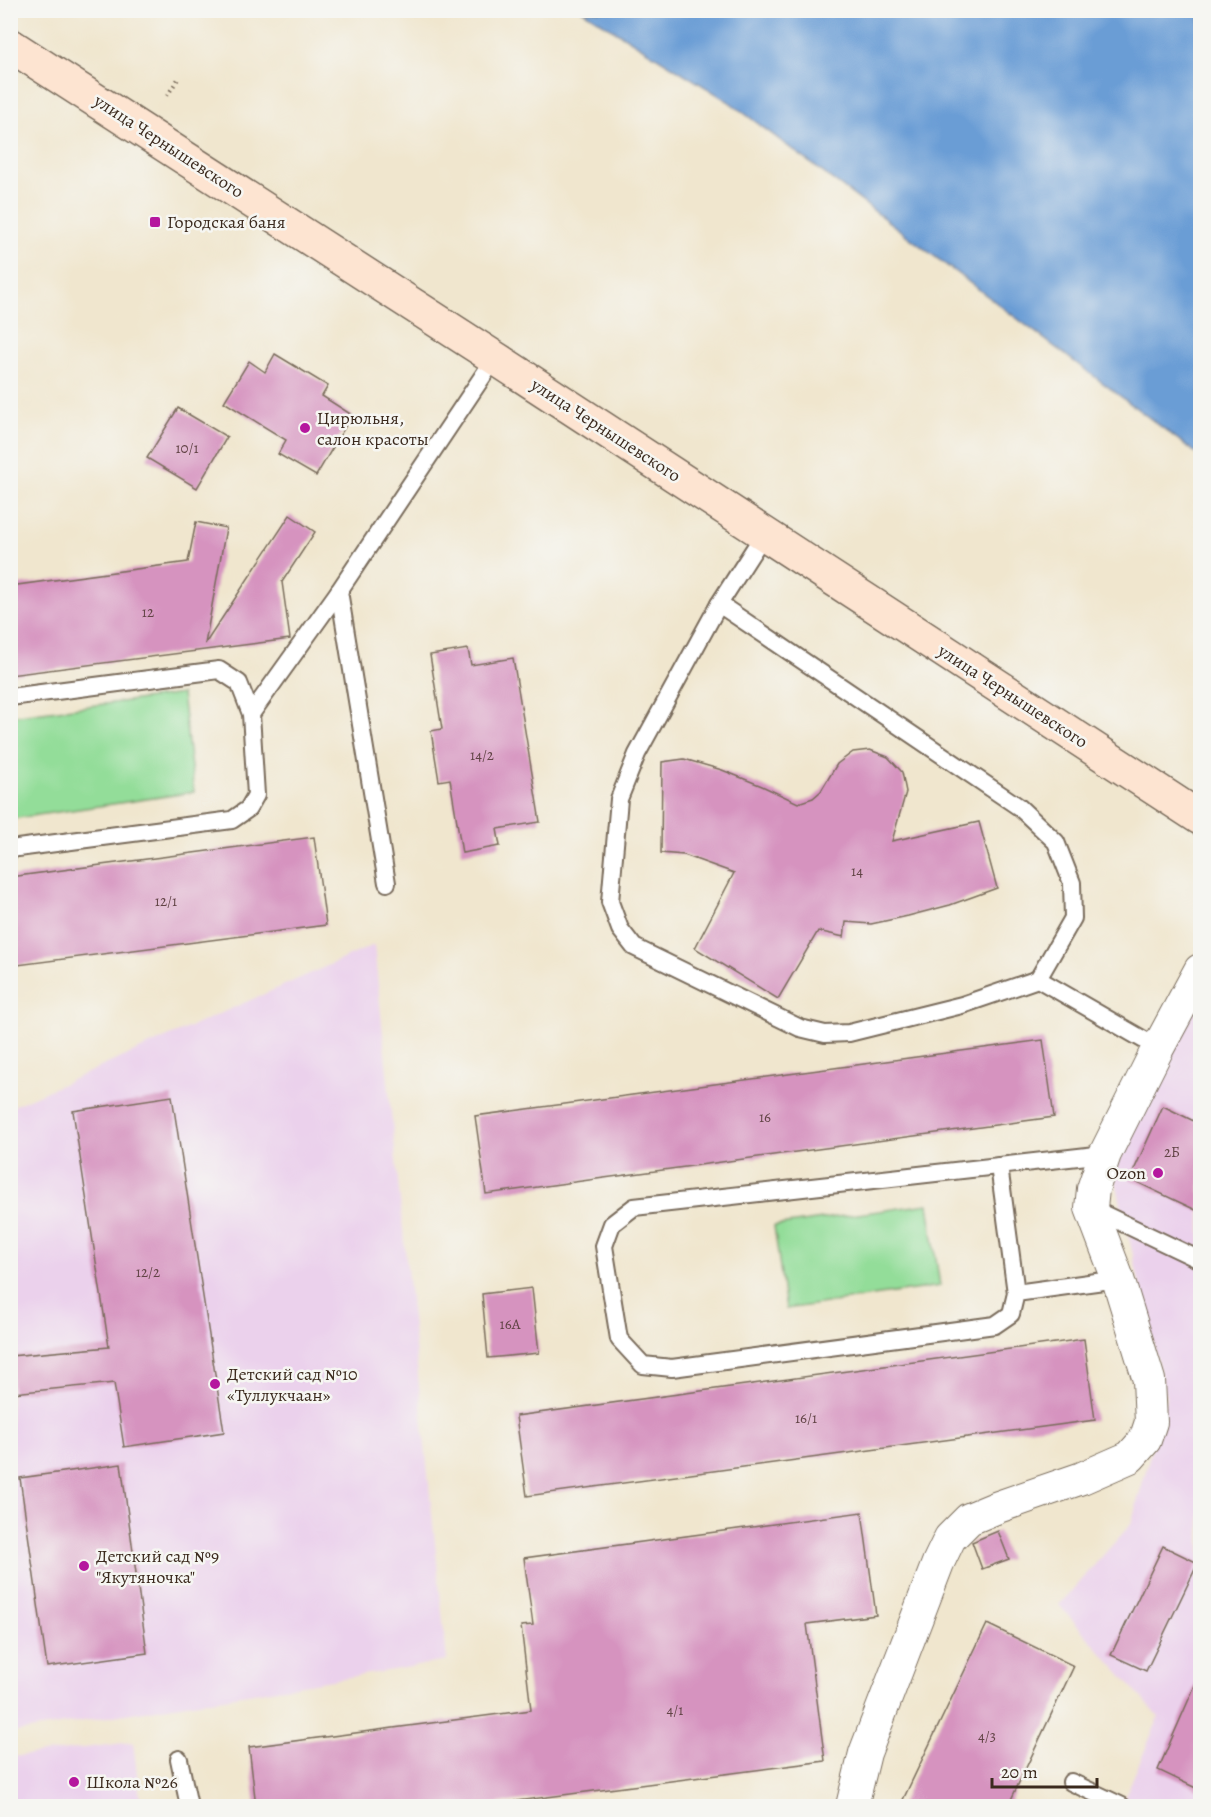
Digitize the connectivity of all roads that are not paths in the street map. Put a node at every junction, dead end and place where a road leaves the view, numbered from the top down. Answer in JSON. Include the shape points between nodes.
{"nodes":[{"id":1,"x":10,"y":45,"type":"edge"},
{"id":2,"x":495,"y":358,"type":"junction"},
{"id":3,"x":765,"y":534,"type":"junction"},
{"id":4,"x":339,"y":591,"type":"junction"},
{"id":5,"x":719,"y":604,"type":"junction"},
{"id":6,"x":10,"y":697,"type":"edge"},
{"id":7,"x":251,"y":714,"type":"junction"},
{"id":8,"x":1200,"y":818,"type":"edge"},
{"id":9,"x":10,"y":849,"type":"edge"},
{"id":10,"x":387,"y":883,"type":"dead end"},
{"id":11,"x":1200,"y":970,"type":"edge"},
{"id":12,"x":1038,"y":979,"type":"junction"},
{"id":13,"x":1158,"y":1048,"type":"junction"},
{"id":14,"x":1105,"y":1154,"type":"junction"},
{"id":15,"x":999,"y":1166,"type":"junction"},
{"id":16,"x":1091,"y":1208,"type":"junction"},
{"id":17,"x":1200,"y":1260,"type":"edge"},
{"id":18,"x":1118,"y":1279,"type":"junction"},
{"id":19,"x":1016,"y":1293,"type":"junction"},
{"id":20,"x":179,"y":1759,"type":"dead end"},
{"id":21,"x":1071,"y":1782,"type":"dead end"},
{"id":22,"x":189,"y":1806,"type":"edge"},
{"id":23,"x":852,"y":1806,"type":"edge"},
{"id":24,"x":1122,"y":1806,"type":"edge"}],
"edges":[{"from":1,"to":2,"type":"main road","name":"улица Чернышевского"},
{"from":2,"to":3,"type":"main road","name":"улица Чернышевского"},
{"from":2,"to":4,"type":"lane"},
{"from":3,"to":5,"type":"lane"},
{"from":3,"to":8,"type":"main road","name":"улица Чернышевского"},
{"from":4,"to":7,"type":"lane"},
{"from":4,"to":10,"type":"lane"},
{"from":5,"to":12,"type":"lane","via":[[1019,807],[1056,842],[1072,883],[1073,918]]},
{"from":5,"to":12,"type":"lane","via":[[637,754],[619,799],[610,902],[620,928],[634,947],[800,1028],[825,1034],[849,1033],[962,1005]]},
{"from":6,"to":7,"type":"lane","via":[[219,670],[239,684]]},
{"from":7,"to":9,"type":"lane","via":[[256,795],[248,809],[232,820]]},
{"from":11,"to":13,"type":"street"},
{"from":12,"to":13,"type":"lane"},
{"from":13,"to":14,"type":"street"},
{"from":14,"to":15,"type":"lane"},
{"from":14,"to":16,"type":"street"},
{"from":15,"to":19,"type":"lane"},
{"from":15,"to":19,"type":"lane","via":[[634,1207],[612,1224],[604,1246],[619,1339],[644,1365],[672,1368],[995,1325],[1011,1314]]},
{"from":16,"to":17,"type":"lane"},
{"from":16,"to":18,"type":"street"},
{"from":18,"to":19,"type":"lane"},
{"from":18,"to":23,"type":"street","via":[[1149,1380],[1151,1422],[1136,1462],[979,1515],[950,1538],[865,1753]]},
{"from":20,"to":22,"type":"lane"},
{"from":21,"to":24,"type":"lane"}]}
